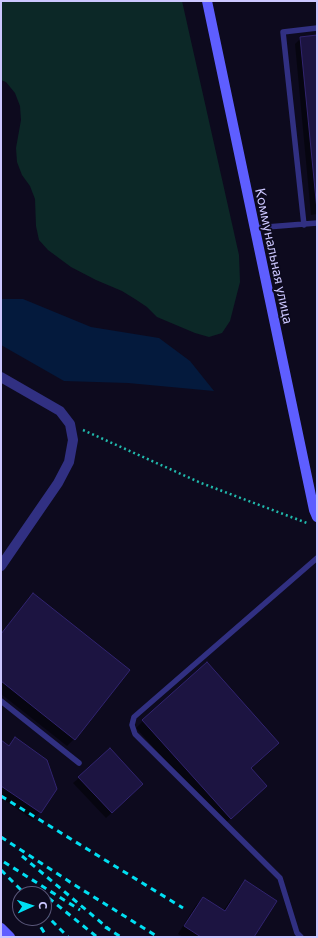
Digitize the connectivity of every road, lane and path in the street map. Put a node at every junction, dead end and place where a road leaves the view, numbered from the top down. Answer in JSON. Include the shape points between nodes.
{"nodes":[{"id":1,"x":207,"y":1,"type":"edge"},
{"id":2,"x":317,"y":28,"type":"edge"},
{"id":3,"x":317,"y":223,"type":"edge"},
{"id":4,"x":304,"y":225,"type":"junction"},
{"id":5,"x":254,"y":228,"type":"junction"},
{"id":6,"x":1,"y":377,"type":"edge"},
{"id":7,"x":70,"y":424,"type":"junction"},
{"id":8,"x":313,"y":520,"type":"edge"},
{"id":9,"x":317,"y":558,"type":"edge"},
{"id":10,"x":1,"y":566,"type":"edge"},
{"id":11,"x":1,"y":701,"type":"edge"},
{"id":12,"x":79,"y":763,"type":"dead end"},
{"id":13,"x":1,"y":928,"type":"edge"},
{"id":14,"x":10,"y":937,"type":"edge"},
{"id":15,"x":300,"y":937,"type":"edge"}],
"edges":[{"from":1,"to":5,"type":"street","name":"Коммунальная улица"},
{"from":2,"to":4,"type":"lane","via":[[283,32]]},
{"from":3,"to":4,"type":"lane"},
{"from":4,"to":5,"type":"lane"},
{"from":5,"to":8,"type":"street","name":"Коммунальная улица","via":[[314,510]]},
{"from":6,"to":7,"type":"street","via":[[60,411]]},
{"from":7,"to":8,"type":"path","via":[[201,483]]},
{"from":7,"to":10,"type":"street","via":[[73,440],[70,462]]},
{"from":9,"to":15,"type":"lane","via":[[134,717],[132,725],[135,734],[280,878]]},
{"from":11,"to":12,"type":"lane"},
{"from":13,"to":14,"type":"street"}]}
